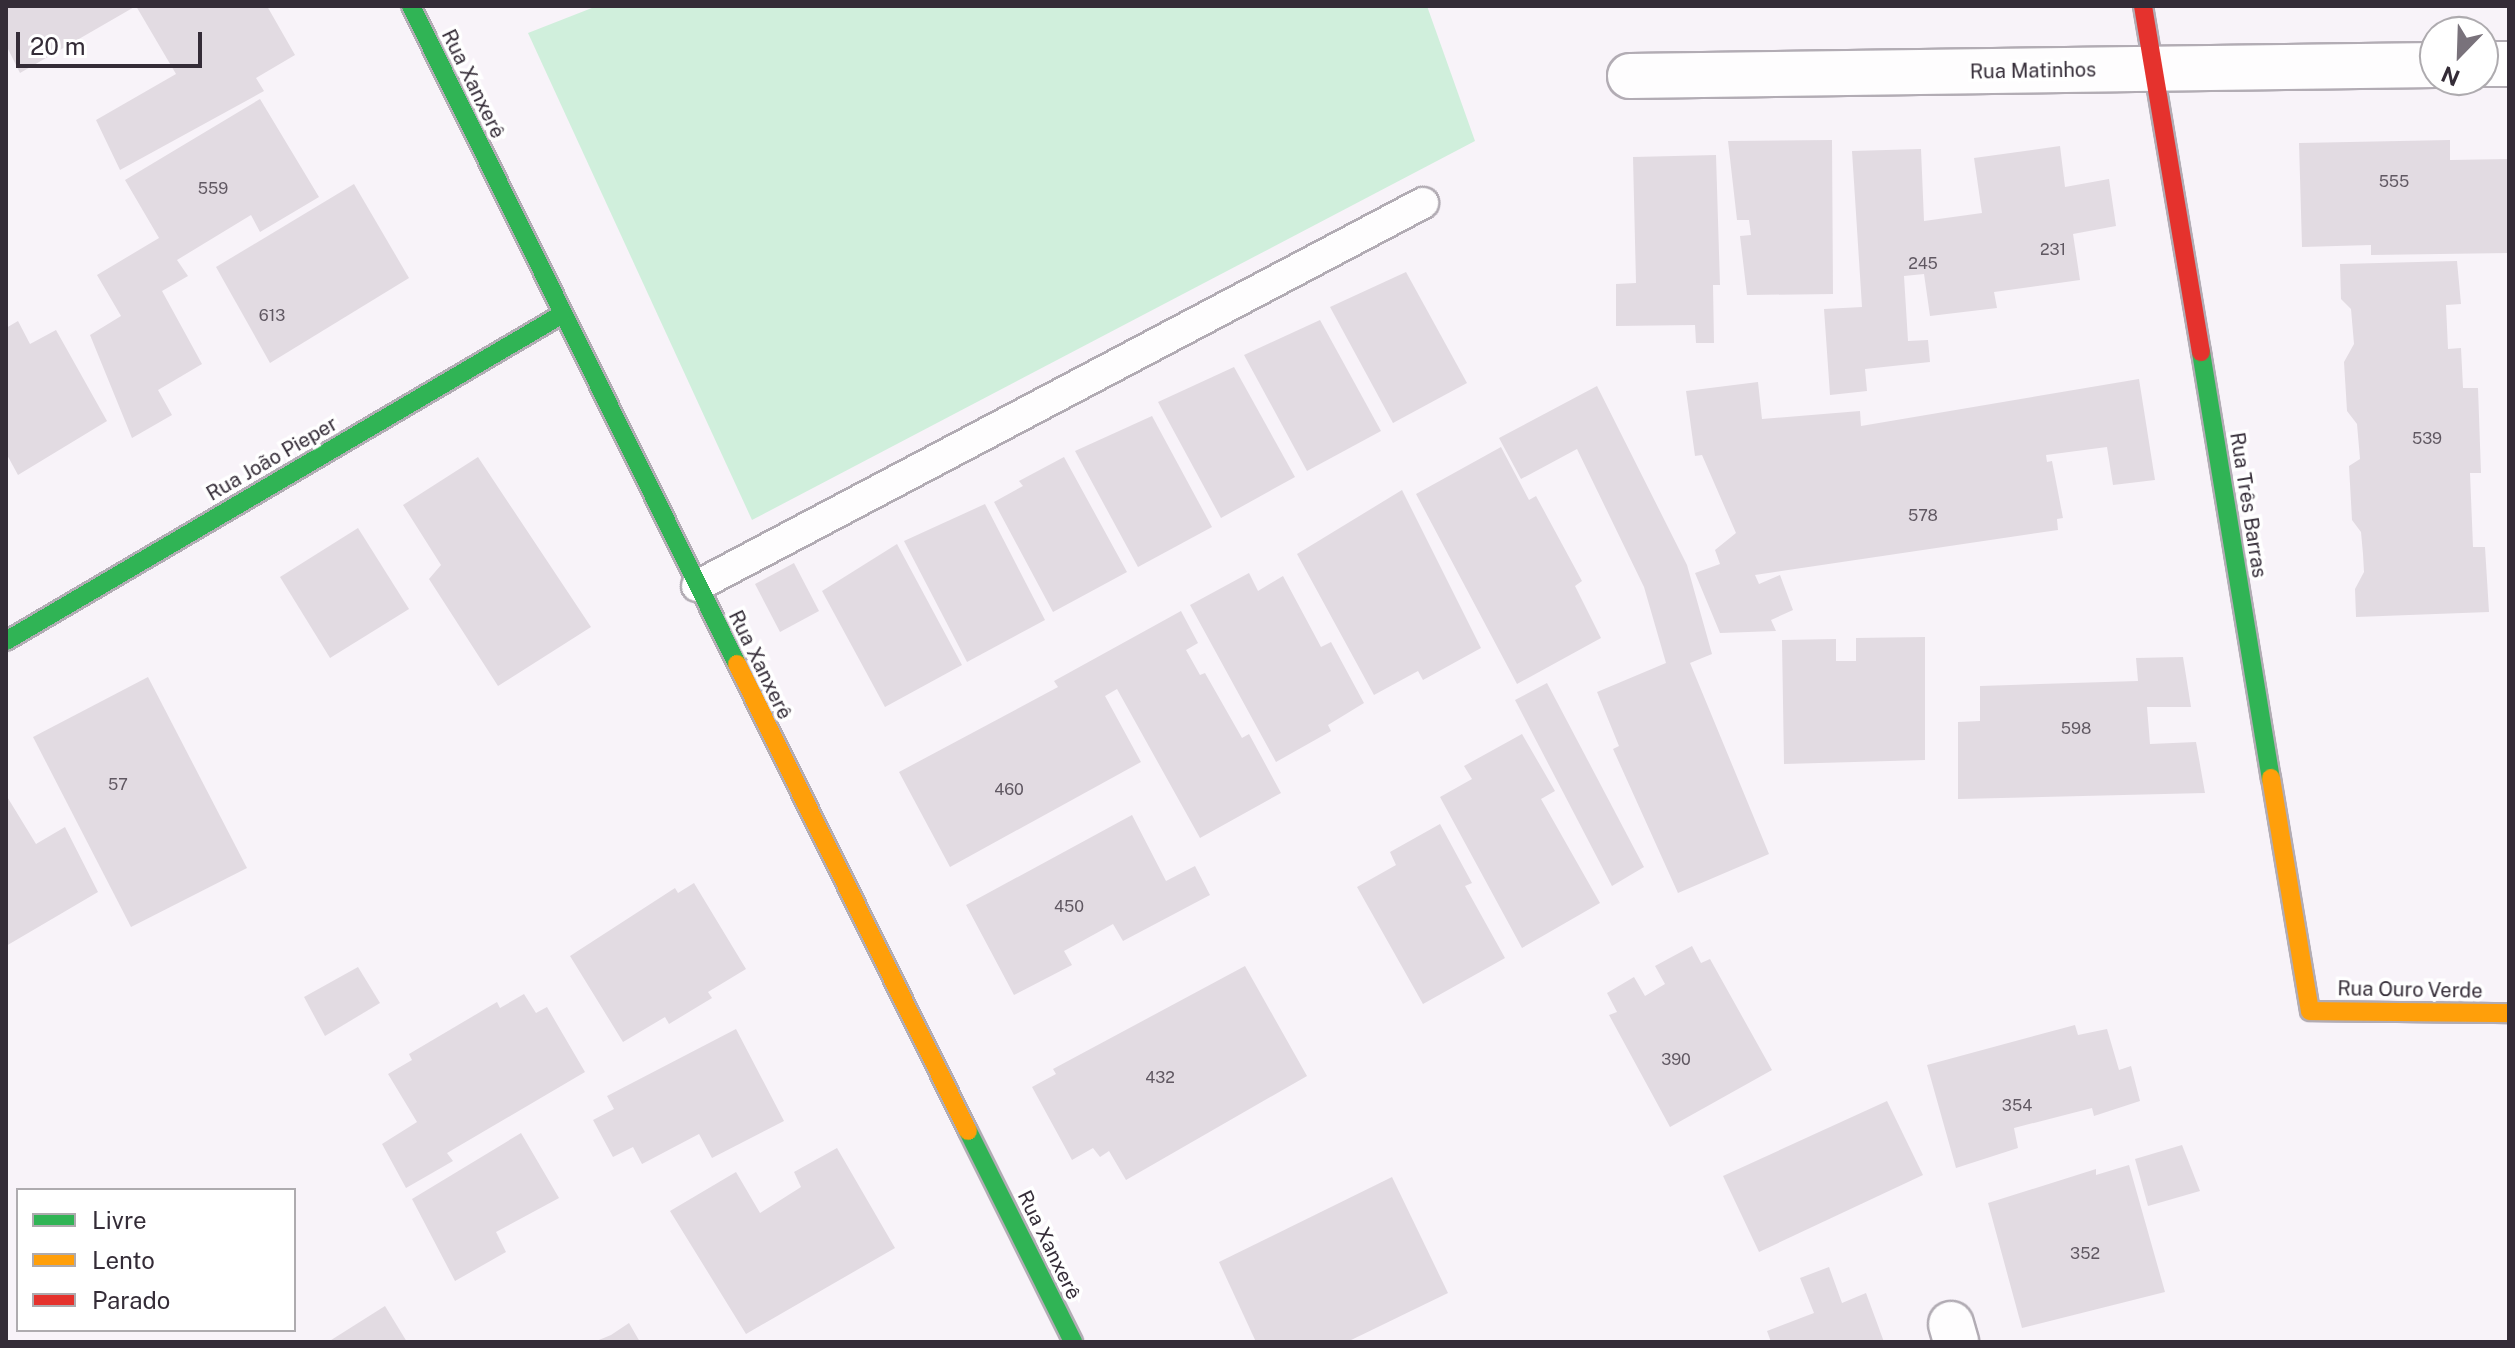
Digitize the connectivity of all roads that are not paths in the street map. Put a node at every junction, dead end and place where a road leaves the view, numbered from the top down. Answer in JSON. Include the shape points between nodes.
{"nodes":[{"id":1,"x":411,"y":6,"type":"edge"},
{"id":2,"x":2143,"y":6,"type":"edge"},
{"id":3,"x":2419,"y":65,"type":"edge"},
{"id":4,"x":2154,"y":69,"type":"junction"},
{"id":5,"x":1630,"y":76,"type":"dead end"},
{"id":6,"x":1423,"y":203,"type":"dead end"},
{"id":7,"x":561,"y":315,"type":"junction"},
{"id":8,"x":697,"y":586,"type":"junction"},
{"id":9,"x":6,"y":641,"type":"edge"},
{"id":10,"x":2310,"y":1011,"type":"joint"},
{"id":11,"x":2509,"y":1013,"type":"edge"},
{"id":12,"x":1073,"y":1342,"type":"edge"}],
"edges":[{"from":1,"to":7,"type":"street","name":"Rua Xanxerê"},
{"from":2,"to":4,"type":"street","name":"Rua Três Barras"},
{"from":3,"to":4,"type":"street","name":"Rua Matinhos"},
{"from":4,"to":5,"type":"street","name":"Rua Matinhos"},
{"from":4,"to":10,"type":"street","name":"Rua Três Barras"},
{"from":6,"to":8,"type":"lane"},
{"from":7,"to":8,"type":"street","name":"Rua Xanxerê"},
{"from":7,"to":9,"type":"street","name":"Rua João Pieper"},
{"from":8,"to":12,"type":"street","name":"Rua Xanxerê"},
{"from":10,"to":11,"type":"street","name":"Rua Ouro Verde"}]}
